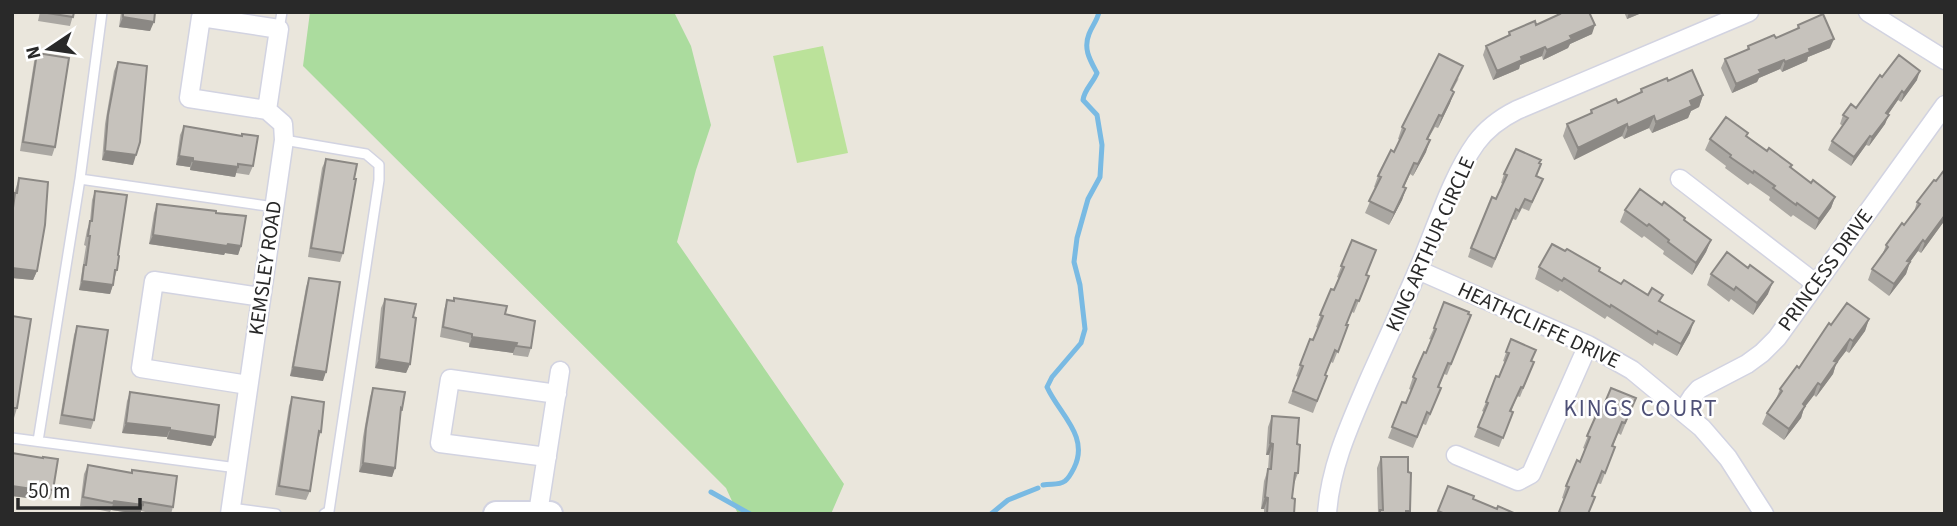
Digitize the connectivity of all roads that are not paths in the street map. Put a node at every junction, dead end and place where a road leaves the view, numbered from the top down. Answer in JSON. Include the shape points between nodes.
{"nodes":[{"id":1,"x":102,"y":12,"type":"edge"},
{"id":2,"x":1749,"y":12,"type":"edge"},
{"id":3,"x":1868,"y":12,"type":"edge"},
{"id":4,"x":281,"y":21,"type":"edge"},
{"id":5,"x":1945,"y":60,"type":"edge"},
{"id":6,"x":1945,"y":105,"type":"edge"},
{"id":7,"x":267,"y":110,"type":"junction"},
{"id":8,"x":284,"y":140,"type":"junction"},
{"id":9,"x":80,"y":179,"type":"junction"},
{"id":10,"x":1680,"y":179,"type":"dead end"},
{"id":11,"x":274,"y":207,"type":"junction"},
{"id":12,"x":1419,"y":270,"type":"junction"},
{"id":13,"x":1815,"y":283,"type":"junction"},
{"id":14,"x":261,"y":297,"type":"junction"},
{"id":15,"x":1588,"y":345,"type":"junction"},
{"id":16,"x":561,"y":371,"type":"dead end"},
{"id":17,"x":248,"y":385,"type":"junction"},
{"id":18,"x":557,"y":394,"type":"junction"},
{"id":19,"x":1684,"y":411,"type":"junction"},
{"id":20,"x":12,"y":438,"type":"edge"},
{"id":21,"x":38,"y":441,"type":"junction"},
{"id":22,"x":1456,"y":455,"type":"dead end"},
{"id":23,"x":547,"y":457,"type":"junction"},
{"id":24,"x":237,"y":468,"type":"junction"},
{"id":25,"x":230,"y":511,"type":"edge"},
{"id":26,"x":538,"y":513,"type":"edge"},
{"id":27,"x":276,"y":514,"type":"edge"},
{"id":28,"x":324,"y":514,"type":"edge"},
{"id":29,"x":496,"y":514,"type":"edge"},
{"id":30,"x":550,"y":514,"type":"edge"},
{"id":31,"x":1328,"y":514,"type":"edge"},
{"id":32,"x":1764,"y":514,"type":"edge"}],
"edges":[{"from":1,"to":9,"type":"lane"},
{"from":2,"to":12,"type":"street","name":"KING ARTHUR CIRCLE","via":[[1502,117],[1488,129],[1459,172]]},
{"from":3,"to":5,"type":"street"},
{"from":4,"to":7,"type":"street"},
{"from":4,"to":7,"type":"street","via":[[201,17],[189,98]]},
{"from":6,"to":13,"type":"street","name":"PRINCESS DRIVE"},
{"from":7,"to":8,"type":"street","via":[[283,124]]},
{"from":8,"to":11,"type":"street","name":"KEMSLEY ROAD"},
{"from":8,"to":28,"type":"lane","via":[[366,154],[379,164],[329,511]]},
{"from":9,"to":11,"type":"lane"},
{"from":9,"to":21,"type":"lane"},
{"from":10,"to":13,"type":"street"},
{"from":11,"to":14,"type":"street","name":"KEMSLEY ROAD"},
{"from":12,"to":15,"type":"street","name":"HEATHCLIFFE DRIVE"},
{"from":12,"to":31,"type":"street","name":"KING ARTHUR CIRCLE","via":[[1339,454]]},
{"from":13,"to":19,"type":"street","name":"PRINCESS DRIVE","via":[[1762,353],[1699,388]]},
{"from":14,"to":17,"type":"street","name":"KEMSLEY ROAD"},
{"from":14,"to":17,"type":"street","via":[[154,281],[152,293],[141,368]]},
{"from":15,"to":19,"type":"street","name":"HEATHCLIFFE DRIVE","via":[[1632,370]]},
{"from":15,"to":22,"type":"street","via":[[1531,474],[1518,481]]},
{"from":16,"to":18,"type":"street"},
{"from":17,"to":24,"type":"street","name":"KEMSLEY ROAD"},
{"from":18,"to":23,"type":"street"},
{"from":18,"to":23,"type":"street","via":[[450,379],[440,443]]},
{"from":19,"to":32,"type":"street","name":"HEATHCLIFFE DRIVE","via":[[1728,458]]},
{"from":20,"to":21,"type":"lane"},
{"from":21,"to":24,"type":"lane"},
{"from":23,"to":26,"type":"street"},
{"from":24,"to":25,"type":"street","name":"KEMSLEY ROAD"},
{"from":25,"to":27,"type":"lane"},
{"from":26,"to":29,"type":"street"},
{"from":26,"to":30,"type":"street"}]}
